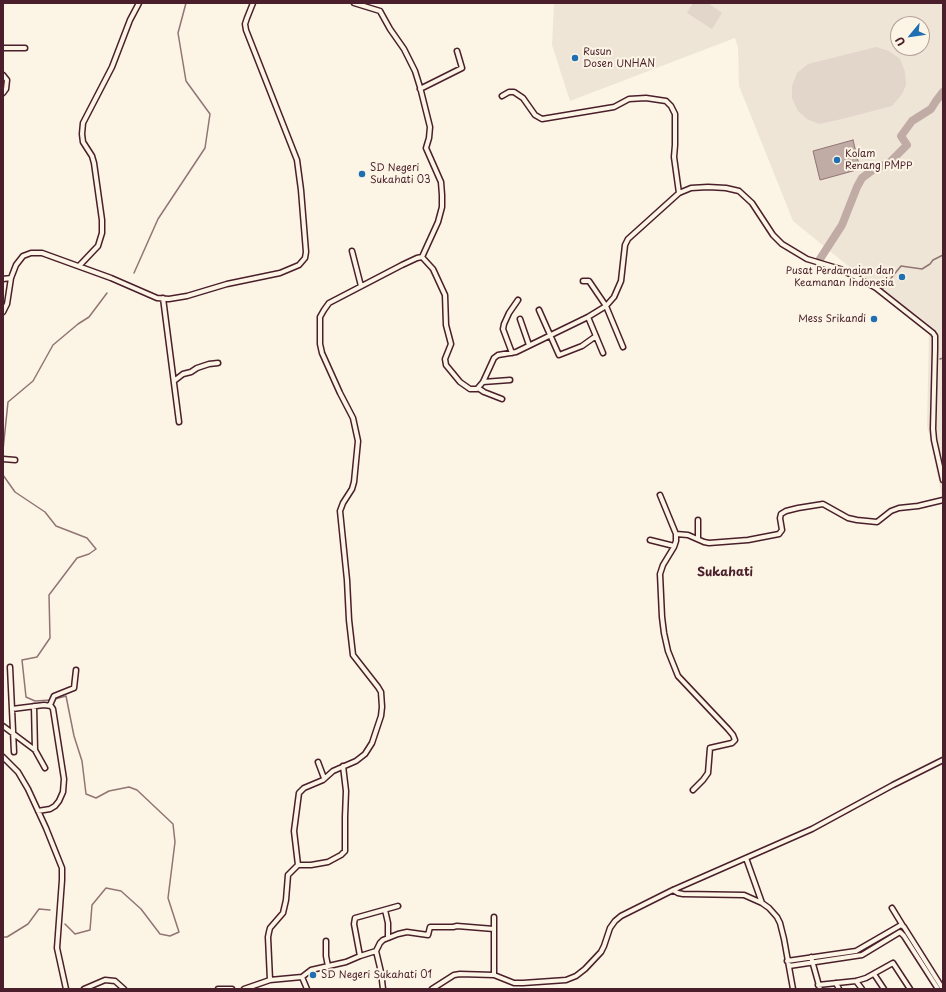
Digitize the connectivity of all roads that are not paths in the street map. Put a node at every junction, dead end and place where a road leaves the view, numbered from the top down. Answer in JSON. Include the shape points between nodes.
{"nodes":[{"id":1,"x":139,"y":3,"type":"edge"},
{"id":2,"x":253,"y":3,"type":"edge"},
{"id":3,"x":354,"y":3,"type":"edge"},
{"id":4,"x":3,"y":48,"type":"edge"},
{"id":5,"x":25,"y":48,"type":"dead end"},
{"id":6,"x":457,"y":51,"type":"dead end"},
{"id":7,"x":3,"y":75,"type":"edge"},
{"id":8,"x":420,"y":89,"type":"junction"},
{"id":9,"x":3,"y":93,"type":"edge"},
{"id":10,"x":502,"y":96,"type":"dead end"},
{"id":11,"x":680,"y":193,"type":"junction"},
{"id":12,"x":352,"y":250,"type":"dead end"},
{"id":13,"x":422,"y":257,"type":"junction"},
{"id":14,"x":79,"y":266,"type":"junction"},
{"id":15,"x":11,"y":278,"type":"junction"},
{"id":16,"x":3,"y":279,"type":"edge"},
{"id":17,"x":583,"y":280,"type":"dead end"},
{"id":18,"x":361,"y":286,"type":"junction"},
{"id":19,"x":163,"y":298,"type":"junction"},
{"id":20,"x":518,"y":300,"type":"dead end"},
{"id":21,"x":606,"y":306,"type":"junction"},
{"id":22,"x":539,"y":310,"type":"dead end"},
{"id":23,"x":3,"y":312,"type":"edge"},
{"id":24,"x":588,"y":317,"type":"junction"},
{"id":25,"x":520,"y":319,"type":"dead end"},
{"id":26,"x":550,"y":334,"type":"junction"},
{"id":27,"x":596,"y":336,"type":"junction"},
{"id":28,"x":529,"y":345,"type":"junction"},
{"id":29,"x":623,"y":347,"type":"dead end"},
{"id":30,"x":512,"y":353,"type":"junction"},
{"id":31,"x":603,"y":353,"type":"dead end"},
{"id":32,"x":218,"y":363,"type":"dead end"},
{"id":33,"x":510,"y":380,"type":"dead end"},
{"id":34,"x":174,"y":381,"type":"junction"},
{"id":35,"x":483,"y":382,"type":"junction"},
{"id":36,"x":478,"y":388,"type":"junction"},
{"id":37,"x":502,"y":399,"type":"dead end"},
{"id":38,"x":179,"y":422,"type":"dead end"},
{"id":39,"x":4,"y":459,"type":"edge"},
{"id":40,"x":15,"y":460,"type":"dead end"},
{"id":41,"x":943,"y":480,"type":"edge"},
{"id":42,"x":660,"y":495,"type":"dead end"},
{"id":43,"x":943,"y":500,"type":"edge"},
{"id":44,"x":698,"y":520,"type":"dead end"},
{"id":45,"x":676,"y":534,"type":"junction"},
{"id":46,"x":698,"y":539,"type":"junction"},
{"id":47,"x":650,"y":540,"type":"dead end"},
{"id":48,"x":674,"y":546,"type":"junction"},
{"id":49,"x":10,"y":667,"type":"dead end"},
{"id":50,"x":76,"y":670,"type":"dead end"},
{"id":51,"x":51,"y":702,"type":"junction"},
{"id":52,"x":34,"y":706,"type":"junction"},
{"id":53,"x":12,"y":709,"type":"junction"},
{"id":54,"x":4,"y":727,"type":"edge"},
{"id":55,"x":13,"y":734,"type":"junction"},
{"id":56,"x":35,"y":750,"type":"junction"},
{"id":57,"x":14,"y":752,"type":"dead end"},
{"id":58,"x":3,"y":757,"type":"edge"},
{"id":59,"x":943,"y":760,"type":"edge"},
{"id":60,"x":318,"y":762,"type":"dead end"},
{"id":61,"x":342,"y":766,"type":"junction"},
{"id":62,"x":45,"y":768,"type":"dead end"},
{"id":63,"x":324,"y":778,"type":"junction"},
{"id":64,"x":693,"y":790,"type":"dead end"},
{"id":65,"x":38,"y":812,"type":"junction"},
{"id":66,"x":746,"y":858,"type":"junction"},
{"id":67,"x":298,"y":865,"type":"junction"},
{"id":68,"x":673,"y":890,"type":"junction"},
{"id":69,"x":762,"y":903,"type":"junction"},
{"id":70,"x":398,"y":906,"type":"dead end"},
{"id":71,"x":892,"y":908,"type":"dead end"},
{"id":72,"x":385,"y":910,"type":"junction"},
{"id":73,"x":494,"y":917,"type":"dead end"},
{"id":74,"x":903,"y":926,"type":"junction"},
{"id":75,"x":494,"y":929,"type":"junction"},
{"id":76,"x":388,"y":938,"type":"junction"},
{"id":77,"x":326,"y":942,"type":"dead end"},
{"id":78,"x":376,"y":951,"type":"junction"},
{"id":79,"x":360,"y":956,"type":"junction"},
{"id":80,"x":811,"y":957,"type":"junction"},
{"id":81,"x":788,"y":961,"type":"junction"},
{"id":82,"x":812,"y":963,"type":"junction"},
{"id":83,"x":328,"y":966,"type":"junction"},
{"id":84,"x":788,"y":966,"type":"junction"},
{"id":85,"x":874,"y":974,"type":"junction"},
{"id":86,"x":494,"y":975,"type":"junction"},
{"id":87,"x":302,"y":977,"type":"junction"},
{"id":88,"x":270,"y":980,"type":"junction"},
{"id":89,"x":856,"y":981,"type":"junction"},
{"id":90,"x":264,"y":983,"type":"junction"},
{"id":91,"x":836,"y":983,"type":"junction"},
{"id":92,"x":819,"y":987,"type":"edge"},
{"id":93,"x":66,"y":989,"type":"edge"},
{"id":94,"x":84,"y":989,"type":"edge"},
{"id":95,"x":124,"y":989,"type":"edge"},
{"id":96,"x":218,"y":989,"type":"edge"},
{"id":97,"x":232,"y":989,"type":"edge"},
{"id":98,"x":244,"y":989,"type":"edge"},
{"id":99,"x":264,"y":989,"type":"edge"},
{"id":100,"x":307,"y":989,"type":"edge"},
{"id":101,"x":383,"y":989,"type":"edge"},
{"id":102,"x":432,"y":989,"type":"edge"},
{"id":103,"x":793,"y":989,"type":"edge"},
{"id":104,"x":839,"y":989,"type":"edge"},
{"id":105,"x":862,"y":989,"type":"edge"},
{"id":106,"x":884,"y":989,"type":"edge"},
{"id":107,"x":910,"y":989,"type":"edge"},
{"id":108,"x":938,"y":989,"type":"edge"},
{"id":109,"x":943,"y":989,"type":"edge"}],
"edges":[{"from":1,"to":14,"type":"street","via":[[112,68],[83,123],[83,142],[94,163],[102,233],[98,246]]},
{"from":2,"to":19,"type":"street","via":[[246,18],[246,30],[297,160],[305,258],[298,265],[280,273],[227,284],[187,296]]},
{"from":3,"to":8,"type":"street","via":[[380,11],[404,49],[415,71]]},
{"from":4,"to":5,"type":"street"},
{"from":6,"to":8,"type":"street","via":[[462,68]]},
{"from":7,"to":9,"type":"street","via":[[7,80]]},
{"from":8,"to":13,"type":"street","via":[[430,127],[426,148],[441,182],[442,195],[438,222]]},
{"from":10,"to":11,"type":"street","via":[[514,92],[542,119],[614,107],[629,99],[666,101],[675,114],[674,157]]},
{"from":11,"to":21,"type":"street","via":[[628,239],[621,281],[614,297]]},
{"from":11,"to":41,"type":"street","via":[[691,188],[708,187],[739,192],[752,202],[773,235],[782,244],[806,259],[840,269],[876,288],[933,333],[933,429]]},
{"from":12,"to":18,"type":"street"},
{"from":13,"to":18,"type":"street"},
{"from":13,"to":36,"type":"street","via":[[433,269],[445,295],[446,325],[451,344],[445,359],[446,365],[460,382],[470,389]]},
{"from":14,"to":15,"type":"street","via":[[42,253],[31,253],[19,260]]},
{"from":14,"to":19,"type":"street"},
{"from":15,"to":16,"type":"street"},
{"from":15,"to":23,"type":"street","via":[[7,304]]},
{"from":17,"to":21,"type":"street","via":[[589,280]]},
{"from":18,"to":61,"type":"street","via":[[329,303],[320,317],[319,326],[322,353],[352,418],[358,441],[354,482],[340,511],[353,655],[381,692],[382,699],[381,716],[367,751],[356,761]]},
{"from":19,"to":34,"type":"street"},
{"from":20,"to":30,"type":"street","via":[[503,329]]},
{"from":21,"to":24,"type":"street"},
{"from":21,"to":29,"type":"street"},
{"from":22,"to":26,"type":"street"},
{"from":24,"to":26,"type":"street"},
{"from":24,"to":27,"type":"street"},
{"from":25,"to":28,"type":"street"},
{"from":26,"to":27,"type":"street","via":[[560,356]]},
{"from":26,"to":28,"type":"street"},
{"from":27,"to":31,"type":"street"},
{"from":28,"to":30,"type":"street"},
{"from":30,"to":35,"type":"street","via":[[496,356]]},
{"from":32,"to":34,"type":"street","via":[[198,368]]},
{"from":33,"to":35,"type":"street"},
{"from":34,"to":38,"type":"street"},
{"from":35,"to":36,"type":"street"},
{"from":36,"to":37,"type":"street"},
{"from":39,"to":40,"type":"street"},
{"from":42,"to":45,"type":"street"},
{"from":43,"to":46,"type":"street","via":[[899,508],[877,522],[848,518],[824,504],[798,508],[781,514],[782,528],[779,534],[719,543],[706,543]]},
{"from":44,"to":46,"type":"street"},
{"from":45,"to":46,"type":"street","via":[[683,533]]},
{"from":45,"to":48,"type":"street"},
{"from":47,"to":48,"type":"street"},
{"from":48,"to":64,"type":"street","via":[[660,574],[660,600],[668,651],[678,676],[728,729],[735,740],[710,748],[708,773]]},
{"from":49,"to":53,"type":"street"},
{"from":50,"to":51,"type":"street","via":[[74,688],[57,695]]},
{"from":51,"to":52,"type":"street"},
{"from":51,"to":65,"type":"street","via":[[64,779],[63,792],[55,806]]},
{"from":52,"to":53,"type":"street"},
{"from":52,"to":56,"type":"street"},
{"from":53,"to":55,"type":"street"},
{"from":54,"to":55,"type":"street"},
{"from":55,"to":56,"type":"street"},
{"from":55,"to":57,"type":"street"},
{"from":56,"to":62,"type":"street"},
{"from":58,"to":65,"type":"street","via":[[21,777]]},
{"from":59,"to":66,"type":"street","via":[[812,829]]},
{"from":60,"to":63,"type":"street"},
{"from":61,"to":63,"type":"street"},
{"from":61,"to":67,"type":"street","via":[[346,791],[345,851],[328,862]]},
{"from":63,"to":67,"type":"street","via":[[299,793],[294,831]]},
{"from":65,"to":93,"type":"street","via":[[62,868],[57,948]]},
{"from":66,"to":68,"type":"street"},
{"from":66,"to":69,"type":"street"},
{"from":67,"to":88,"type":"street","via":[[288,874],[283,913],[269,932]]},
{"from":68,"to":69,"type":"street","via":[[683,894],[744,895]]},
{"from":68,"to":86,"type":"street","via":[[617,918],[610,928],[601,952],[576,976],[566,980],[523,984]]},
{"from":69,"to":81,"type":"street","via":[[780,923]]},
{"from":70,"to":72,"type":"street"},
{"from":71,"to":74,"type":"street"},
{"from":72,"to":76,"type":"street"},
{"from":72,"to":79,"type":"street","via":[[354,920]]},
{"from":73,"to":75,"type":"street"},
{"from":74,"to":80,"type":"street","via":[[898,926],[856,951]]},
{"from":74,"to":109,"type":"street"},
{"from":75,"to":76,"type":"street","via":[[430,927],[428,935],[407,932]]},
{"from":75,"to":86,"type":"street"},
{"from":76,"to":78,"type":"street","via":[[380,942]]},
{"from":77,"to":83,"type":"street"},
{"from":78,"to":79,"type":"street"},
{"from":78,"to":101,"type":"street"},
{"from":79,"to":83,"type":"street"},
{"from":80,"to":81,"type":"street"},
{"from":80,"to":82,"type":"street"},
{"from":81,"to":84,"type":"street"},
{"from":82,"to":84,"type":"street"},
{"from":82,"to":92,"type":"street"},
{"from":82,"to":108,"type":"street","via":[[862,955],[900,932]]},
{"from":83,"to":87,"type":"street","via":[[311,970]]},
{"from":84,"to":103,"type":"street"},
{"from":85,"to":89,"type":"street"},
{"from":85,"to":106,"type":"street"},
{"from":85,"to":107,"type":"street","via":[[893,963]]},
{"from":86,"to":102,"type":"street","via":[[457,974]]},
{"from":87,"to":88,"type":"street"},
{"from":87,"to":100,"type":"street"},
{"from":88,"to":90,"type":"street"},
{"from":89,"to":91,"type":"street"},
{"from":89,"to":105,"type":"street"},
{"from":90,"to":98,"type":"street"},
{"from":90,"to":99,"type":"street"},
{"from":91,"to":92,"type":"street"},
{"from":91,"to":104,"type":"street"},
{"from":94,"to":95,"type":"street","via":[[105,980],[115,981]]},
{"from":96,"to":97,"type":"street"}]}
